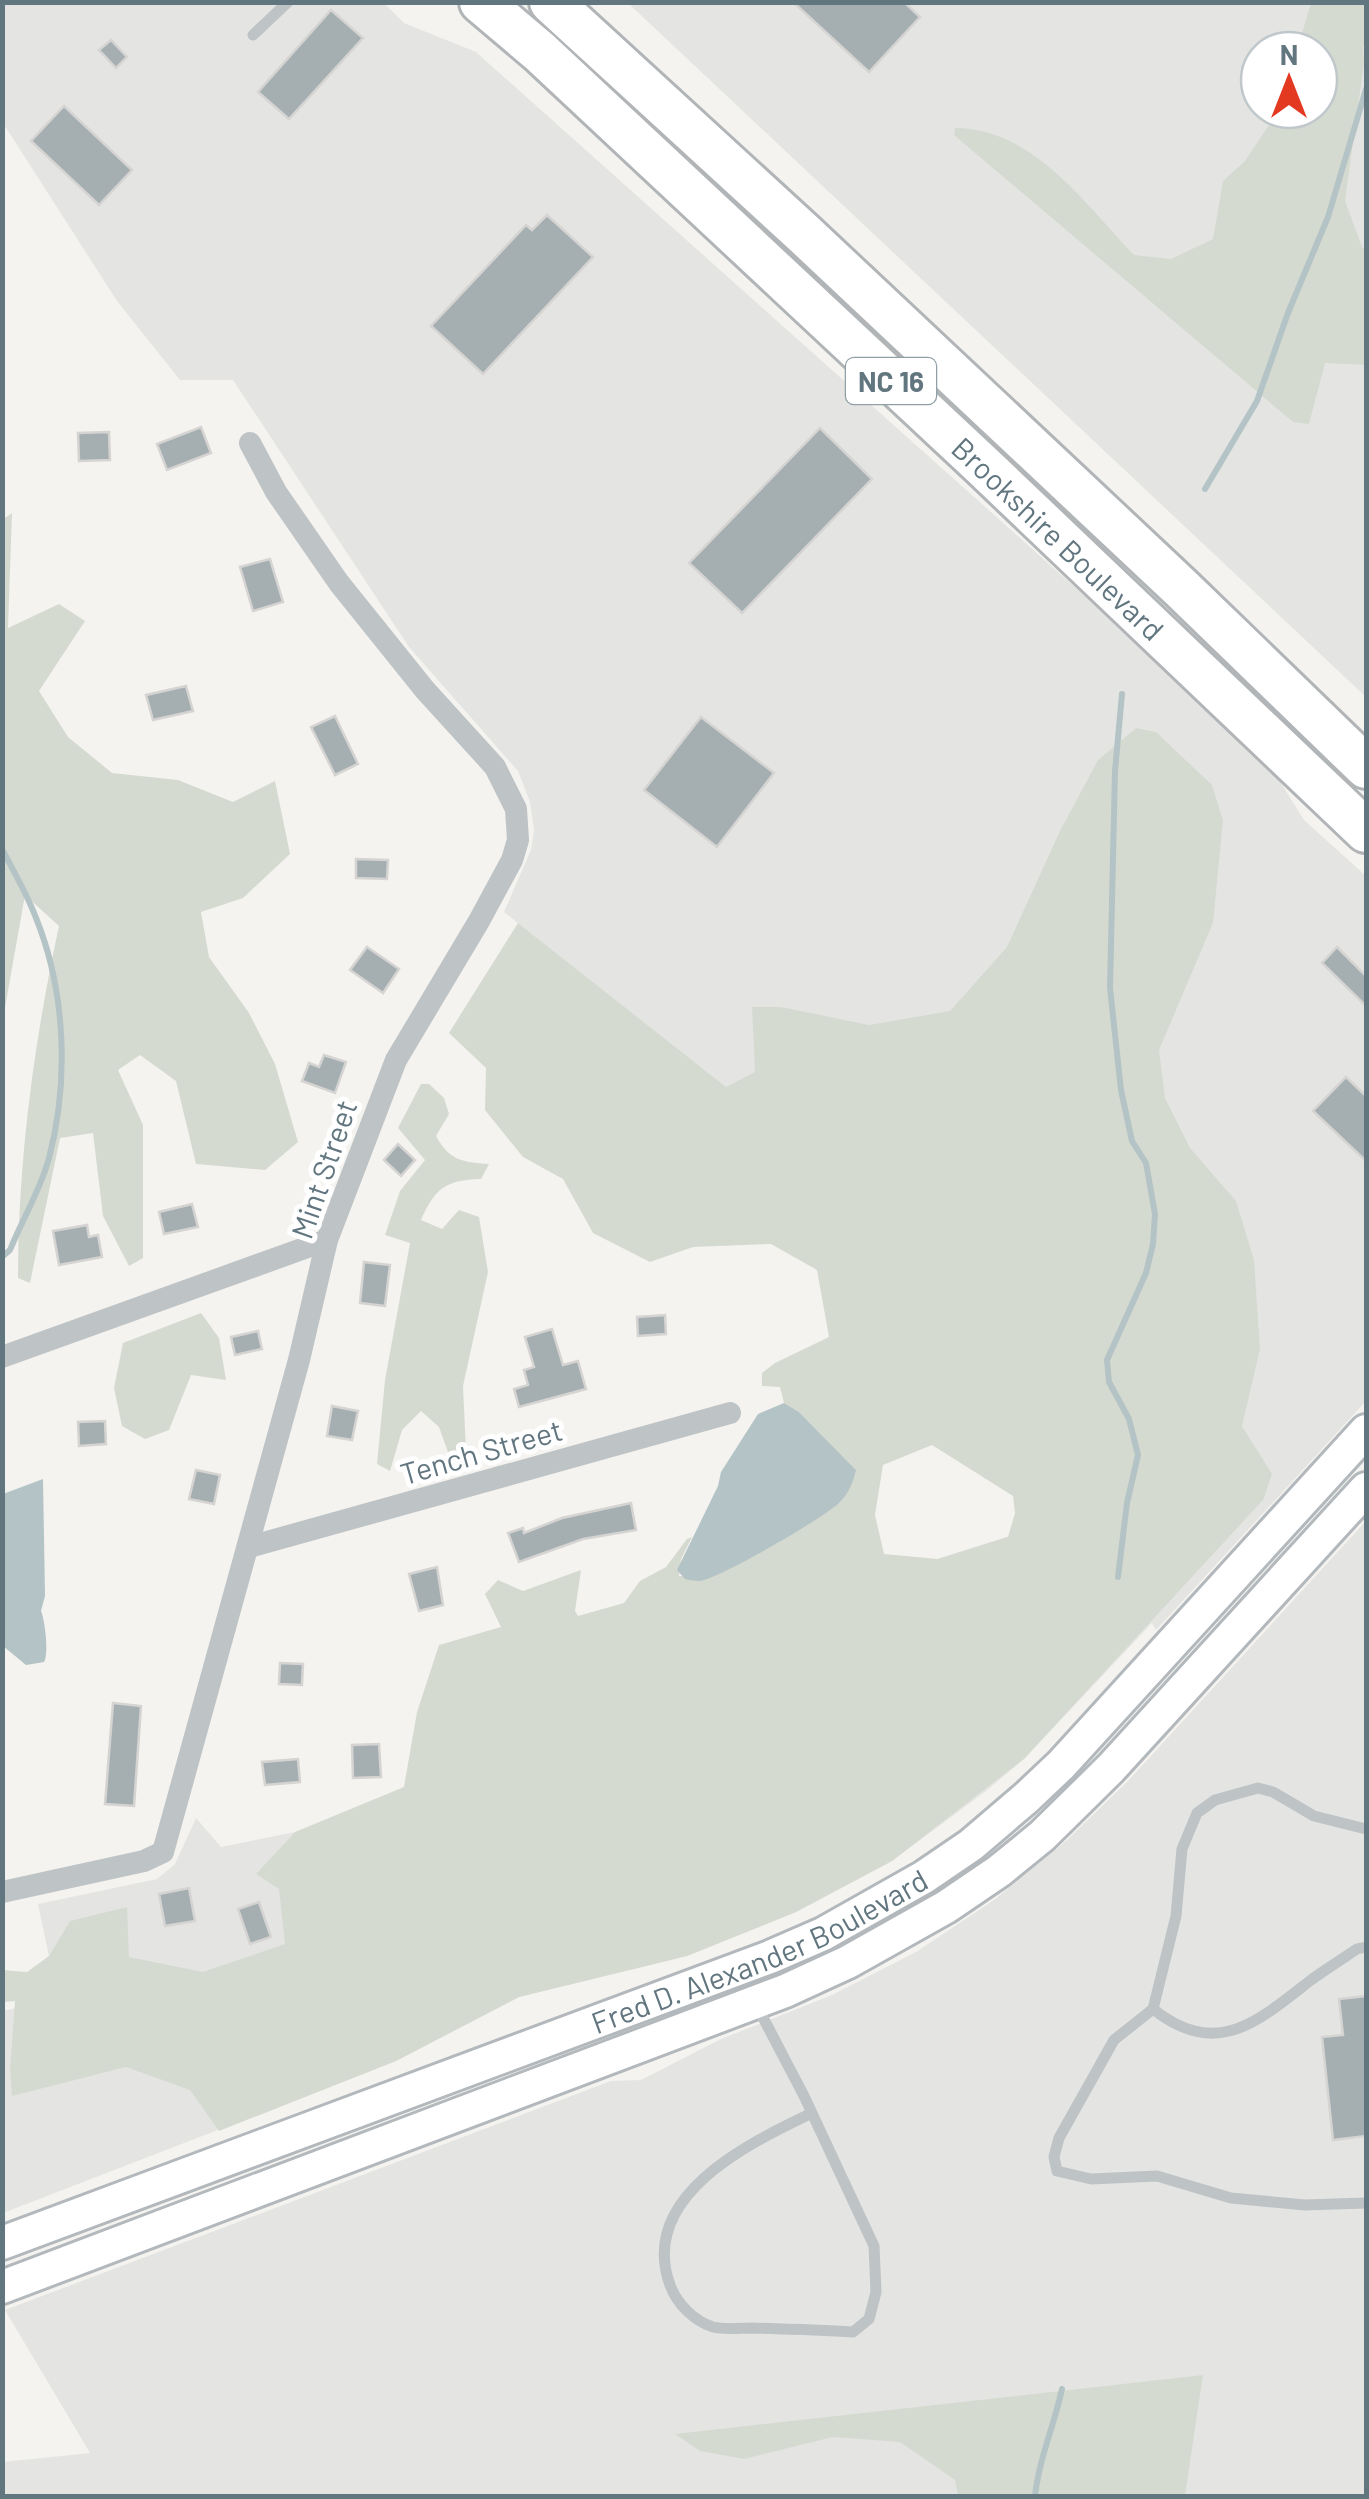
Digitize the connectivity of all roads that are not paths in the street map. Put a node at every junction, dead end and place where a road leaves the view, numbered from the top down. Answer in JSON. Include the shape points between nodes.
{"nodes":[{"id":1,"x":288,"y":2,"type":"edge"},
{"id":2,"x":481,"y":2,"type":"edge"},
{"id":3,"x":551,"y":2,"type":"edge"},
{"id":4,"x":254,"y":35,"type":"dead end"},
{"id":5,"x":250,"y":443,"type":"dead end"},
{"id":6,"x":1198,"y":670,"type":"junction"},
{"id":7,"x":1366,"y":767,"type":"edge"},
{"id":8,"x":1366,"y":788,"type":"edge"},
{"id":9,"x":1366,"y":831,"type":"edge"},
{"id":10,"x":327,"y":1240,"type":"junction"},
{"id":11,"x":2,"y":1356,"type":"edge"},
{"id":12,"x":730,"y":1412,"type":"dead end"},
{"id":13,"x":1366,"y":1431,"type":"edge"},
{"id":14,"x":1366,"y":1490,"type":"edge"},
{"id":15,"x":249,"y":1548,"type":"junction"},
{"id":16,"x":1366,"y":1829,"type":"edge"},
{"id":17,"x":2,"y":1892,"type":"edge"},
{"id":18,"x":1366,"y":1948,"type":"edge"},
{"id":19,"x":755,"y":2002,"type":"junction"},
{"id":20,"x":1153,"y":2009,"type":"junction"},
{"id":21,"x":564,"y":2032,"type":"junction"},
{"id":22,"x":578,"y":2068,"type":"junction"},
{"id":23,"x":812,"y":2113,"type":"junction"},
{"id":24,"x":1366,"y":2203,"type":"edge"},
{"id":25,"x":2,"y":2243,"type":"edge"},
{"id":26,"x":2,"y":2287,"type":"edge"}],
"edges":[{"from":1,"to":4,"type":"lane"},
{"from":2,"to":6,"type":"highway","name":"Brookshire Boulevard","number":"NC 16"},
{"from":3,"to":7,"type":"highway","name":"Brookshire Boulevard","number":"NC 16"},
{"from":5,"to":10,"type":"street","name":"Mint Street","via":[[339,582],[494,767],[518,823],[512,860],[396,1060]]},
{"from":6,"to":8,"type":"highway"},
{"from":6,"to":9,"type":"highway","name":"Brookshire Boulevard","number":"NC 16"},
{"from":10,"to":11,"type":"street"},
{"from":10,"to":15,"type":"street","name":"Mint Street"},
{"from":12,"to":15,"type":"street","name":"Tench Street"},
{"from":13,"to":21,"type":"main road","name":"Fred D. Alexander Boulevard","via":[[1061,1765],[971,1845],[823,1934]]},
{"from":14,"to":19,"type":"main road","name":"Fred D. Alexander Boulevard","via":[[1042,1836],[900,1934]]},
{"from":15,"to":17,"type":"street","name":"Mint Street","via":[[163,1852]]},
{"from":16,"to":20,"type":"lane","via":[[1314,1816],[1258,1788],[1215,1800],[1197,1814],[1182,1849],[1176,1916]]},
{"from":18,"to":20,"type":"lane","via":[[1244,2028],[1190,2032]]},
{"from":19,"to":22,"type":"main road","name":"Fred D. Alexander Boulevard"},
{"from":19,"to":23,"type":"lane"},
{"from":20,"to":24,"type":"lane","via":[[1114,2040],[1059,2138],[1057,2171],[1091,2179],[1157,2176],[1231,2198]]},
{"from":21,"to":22,"type":"main road"},
{"from":21,"to":25,"type":"main road","name":"Fred D. Alexander Boulevard"},
{"from":22,"to":26,"type":"main road","name":"Fred D. Alexander Boulevard"},
{"from":23,"to":23,"type":"lane","via":[[874,2246],[876,2292],[868,2319],[853,2332],[714,2327],[689,2314],[666,2273],[666,2228],[732,2153]]}]}
